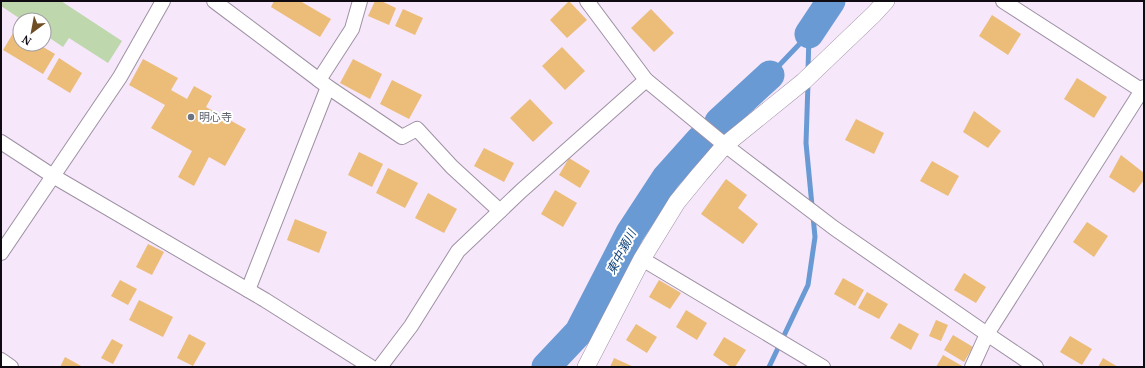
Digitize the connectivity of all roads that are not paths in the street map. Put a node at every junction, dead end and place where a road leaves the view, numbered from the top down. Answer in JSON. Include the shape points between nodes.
{"nodes":[{"id":1,"x":163,"y":1,"type":"edge"},
{"id":2,"x":214,"y":1,"type":"edge"},
{"id":3,"x":360,"y":1,"type":"edge"},
{"id":4,"x":587,"y":1,"type":"edge"},
{"id":5,"x":886,"y":1,"type":"edge"},
{"id":6,"x":1003,"y":1,"type":"edge"},
{"id":7,"x":646,"y":80,"type":"junction"},
{"id":8,"x":324,"y":84,"type":"junction"},
{"id":9,"x":1143,"y":90,"type":"edge"},
{"id":10,"x":1,"y":142,"type":"edge"},
{"id":11,"x":725,"y":145,"type":"junction"},
{"id":12,"x":53,"y":176,"type":"junction"},
{"id":13,"x":500,"y":211,"type":"junction"},
{"id":14,"x":1,"y":254,"type":"edge"},
{"id":15,"x":642,"y":259,"type":"junction"},
{"id":16,"x":248,"y":290,"type":"junction"},
{"id":17,"x":987,"y":334,"type":"junction"},
{"id":18,"x":1,"y":360,"type":"edge"},
{"id":19,"x":12,"y":367,"type":"edge"},
{"id":20,"x":371,"y":367,"type":"edge"},
{"id":21,"x":380,"y":367,"type":"edge"},
{"id":22,"x":586,"y":367,"type":"edge"},
{"id":23,"x":823,"y":367,"type":"edge"},
{"id":24,"x":972,"y":367,"type":"edge"},
{"id":25,"x":1036,"y":367,"type":"edge"}],
"edges":[{"from":1,"to":12,"type":"street","via":[[120,77]]},
{"from":2,"to":8,"type":"street"},
{"from":3,"to":8,"type":"street","via":[[352,29]]},
{"from":4,"to":7,"type":"street"},
{"from":5,"to":11,"type":"street","via":[[804,81]]},
{"from":6,"to":9,"type":"street"},
{"from":7,"to":11,"type":"street"},
{"from":7,"to":13,"type":"street"},
{"from":8,"to":13,"type":"street","via":[[402,137],[417,129],[452,167]]},
{"from":8,"to":16,"type":"street"},
{"from":9,"to":17,"type":"street"},
{"from":10,"to":12,"type":"street"},
{"from":11,"to":15,"type":"street","via":[[677,202]]},
{"from":11,"to":17,"type":"street","via":[[823,220]]},
{"from":12,"to":14,"type":"street"},
{"from":12,"to":16,"type":"street"},
{"from":13,"to":21,"type":"street","via":[[458,251],[411,326]]},
{"from":15,"to":22,"type":"street"},
{"from":15,"to":23,"type":"street"},
{"from":16,"to":20,"type":"street"},
{"from":17,"to":24,"type":"street"},
{"from":17,"to":25,"type":"street"},
{"from":18,"to":19,"type":"street"}]}
